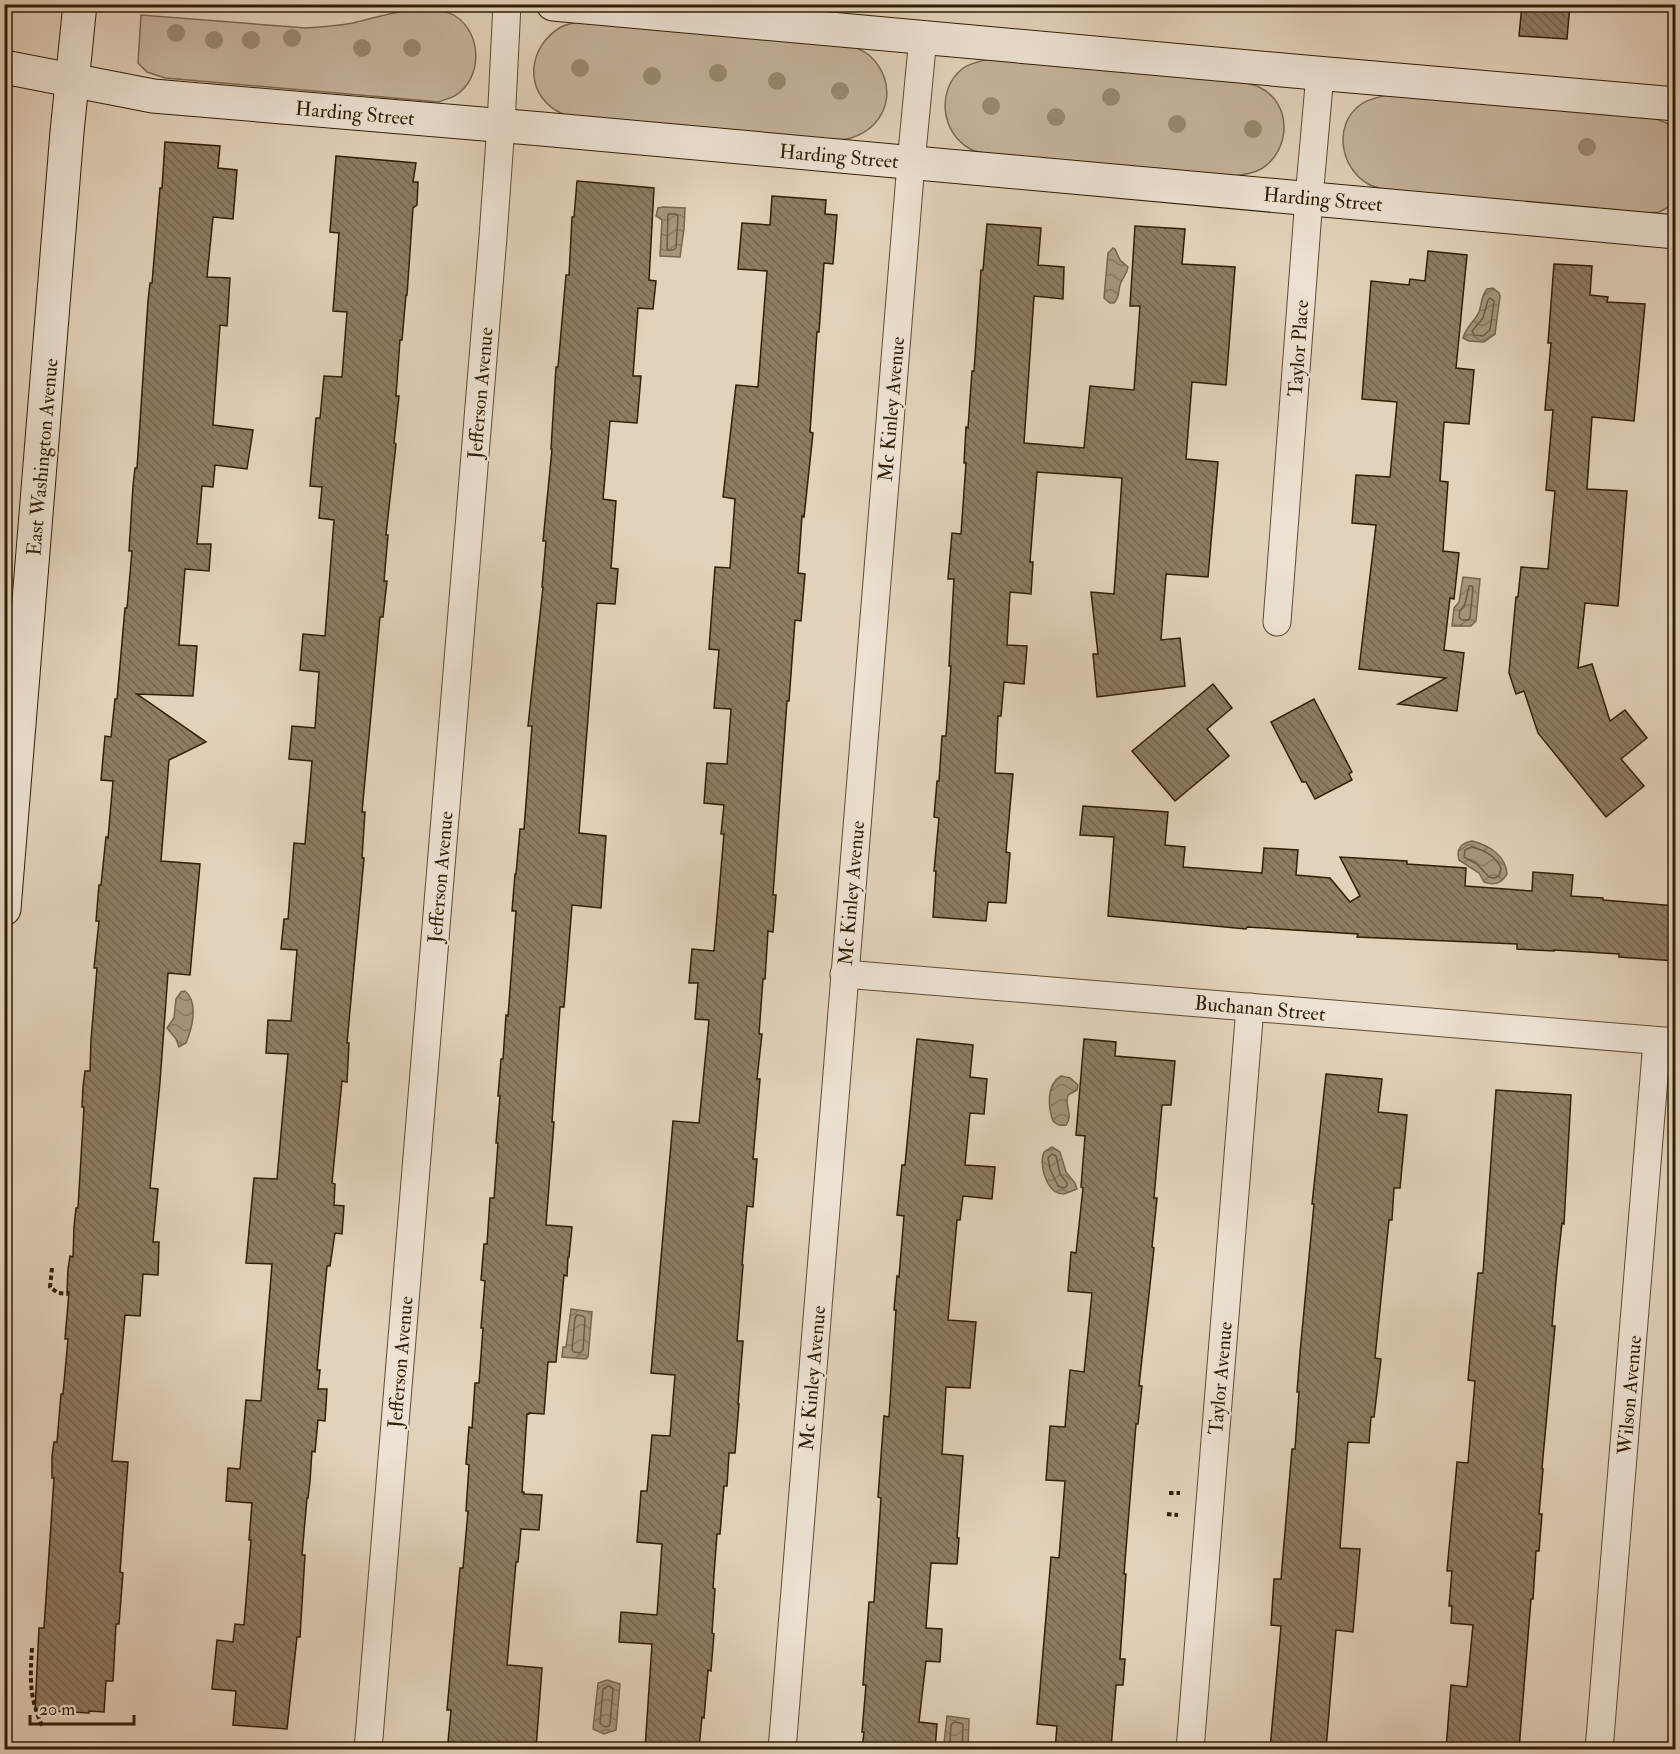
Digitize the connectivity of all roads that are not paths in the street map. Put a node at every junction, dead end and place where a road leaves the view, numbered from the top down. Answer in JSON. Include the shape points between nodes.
{"nodes":[{"id":1,"x":80,"y":4,"type":"edge"},
{"id":2,"x":507,"y":4,"type":"edge"},
{"id":3,"x":553,"y":4,"type":"edge"},
{"id":4,"x":923,"y":37,"type":"junction"},
{"id":5,"x":4,"y":67,"type":"edge"},
{"id":6,"x":1320,"y":74,"type":"junction"},
{"id":7,"x":73,"y":80,"type":"junction"},
{"id":8,"x":1676,"y":104,"type":"edge"},
{"id":9,"x":501,"y":125,"type":"junction"},
{"id":10,"x":911,"y":163,"type":"junction"},
{"id":11,"x":1309,"y":198,"type":"junction"},
{"id":12,"x":1676,"y":232,"type":"edge"},
{"id":13,"x":1277,"y":622,"type":"dead end"},
{"id":14,"x":4,"y":909,"type":"edge"},
{"id":15,"x":844,"y":974,"type":"junction"},
{"id":16,"x":1250,"y":1007,"type":"junction"},
{"id":17,"x":1666,"y":1042,"type":"edge"},
{"id":18,"x":368,"y":1749,"type":"edge"},
{"id":19,"x":782,"y":1749,"type":"edge"},
{"id":20,"x":1190,"y":1749,"type":"edge"},
{"id":21,"x":1599,"y":1749,"type":"edge"}],
"edges":[{"from":1,"to":7,"type":"street","name":"East Washington Avenue"},
{"from":2,"to":9,"type":"street","name":"Jefferson Avenue"},
{"from":3,"to":4,"type":"street"},
{"from":4,"to":6,"type":"street"},
{"from":4,"to":10,"type":"street","name":"Mc Kinley Avenue"},
{"from":5,"to":7,"type":"street","name":"Harding Street"},
{"from":6,"to":8,"type":"street"},
{"from":6,"to":11,"type":"street","name":"Taylor Place"},
{"from":7,"to":9,"type":"street","name":"Harding Street","via":[[153,96]]},
{"from":7,"to":14,"type":"street","name":"East Washington Avenue"},
{"from":9,"to":10,"type":"street","name":"Harding Street"},
{"from":9,"to":18,"type":"street","name":"Jefferson Avenue"},
{"from":10,"to":11,"type":"street","name":"Harding Street"},
{"from":10,"to":15,"type":"street","name":"Mc Kinley Avenue"},
{"from":11,"to":12,"type":"street","name":"Harding Street"},
{"from":11,"to":13,"type":"street","name":"Taylor Place"},
{"from":15,"to":16,"type":"street","name":"Buchanan Street"},
{"from":15,"to":19,"type":"street","name":"Mc Kinley Avenue"},
{"from":16,"to":17,"type":"street","name":"Buchanan Street"},
{"from":16,"to":20,"type":"street","name":"Taylor Avenue"},
{"from":17,"to":21,"type":"street","name":"Wilson Avenue"}]}
